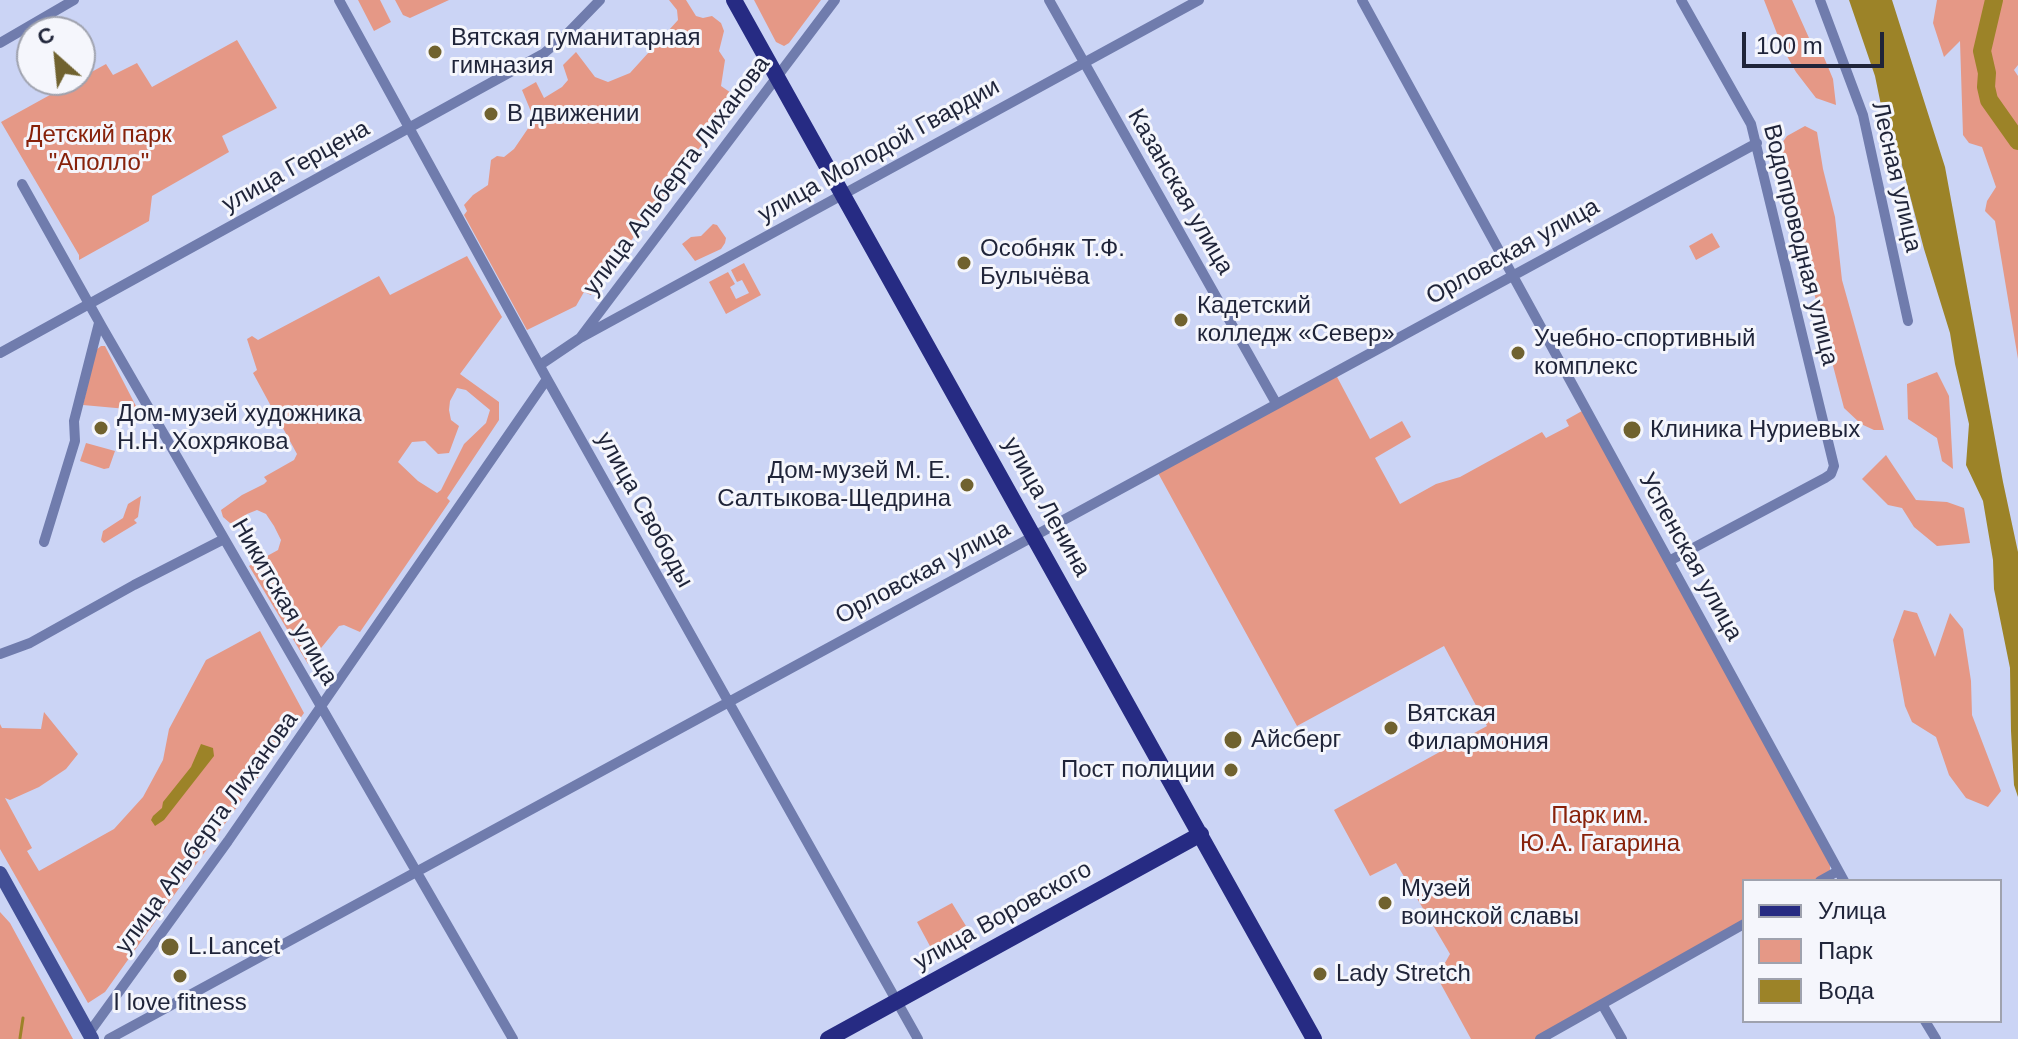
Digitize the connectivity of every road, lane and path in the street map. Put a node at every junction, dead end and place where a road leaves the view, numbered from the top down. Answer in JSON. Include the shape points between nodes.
{"nodes":[{"id":1,"x":74,"y":0,"type":"edge"},
{"id":2,"x":339,"y":0,"type":"edge"},
{"id":3,"x":600,"y":0,"type":"edge"},
{"id":4,"x":734,"y":0,"type":"edge"},
{"id":5,"x":835,"y":0,"type":"edge"},
{"id":6,"x":1049,"y":0,"type":"edge"},
{"id":7,"x":1199,"y":0,"type":"edge"},
{"id":8,"x":1362,"y":0,"type":"edge"},
{"id":9,"x":1681,"y":0,"type":"edge"},
{"id":10,"x":1820,"y":0,"type":"edge"},
{"id":11,"x":0,"y":43,"type":"edge"},
{"id":12,"x":1083,"y":61,"type":"junction"},
{"id":13,"x":778,"y":77,"type":"junction"},
{"id":14,"x":410,"y":127,"type":"junction"},
{"id":15,"x":1757,"y":143,"type":"junction"},
{"id":16,"x":22,"y":184,"type":"dead end"},
{"id":17,"x":843,"y":194,"type":"junction"},
{"id":18,"x":1514,"y":274,"type":"junction"},
{"id":19,"x":89,"y":304,"type":"junction"},
{"id":20,"x":1908,"y":321,"type":"dead end"},
{"id":21,"x":99,"y":323,"type":"junction"},
{"id":22,"x":580,"y":338,"type":"junction"},
{"id":23,"x":0,"y":353,"type":"edge"},
{"id":24,"x":540,"y":365,"type":"junction"},
{"id":25,"x":547,"y":379,"type":"junction"},
{"id":26,"x":1276,"y":403,"type":"junction"},
{"id":27,"x":1034,"y":535,"type":"junction"},
{"id":28,"x":224,"y":539,"type":"junction"},
{"id":29,"x":44,"y":542,"type":"dead end"},
{"id":30,"x":1669,"y":561,"type":"junction"},
{"id":31,"x":0,"y":654,"type":"edge"},
{"id":32,"x":728,"y":701,"type":"junction"},
{"id":33,"x":321,"y":707,"type":"junction"},
{"id":34,"x":1201,"y":834,"type":"junction"},
{"id":35,"x":1838,"y":871,"type":"junction"},
{"id":36,"x":0,"y":873,"type":"edge"},
{"id":37,"x":418,"y":873,"type":"junction"},
{"id":38,"x":1824,"y":879,"type":"edge"},
{"id":39,"x":1843,"y":879,"type":"edge"},
{"id":40,"x":1742,"y":925,"type":"edge"},
{"id":41,"x":897,"y":1002,"type":"junction"},
{"id":42,"x":1602,"y":1004,"type":"junction"},
{"id":43,"x":90,"y":1036,"type":"edge"},
{"id":44,"x":109,"y":1039,"type":"edge"},
{"id":45,"x":513,"y":1039,"type":"edge"},
{"id":46,"x":828,"y":1039,"type":"edge"},
{"id":47,"x":918,"y":1039,"type":"edge"},
{"id":48,"x":1314,"y":1039,"type":"edge"},
{"id":49,"x":1540,"y":1039,"type":"edge"},
{"id":50,"x":1622,"y":1039,"type":"edge"}],
"edges":[{"from":1,"to":11,"type":"street"},
{"from":2,"to":14,"type":"street","name":"улица Свободы"},
{"from":3,"to":14,"type":"street","name":"улица Герцена","via":[[543,54]]},
{"from":4,"to":13,"type":"main road","name":"улица Ленина"},
{"from":5,"to":13,"type":"street","name":"улица Альберта Лиханова"},
{"from":6,"to":12,"type":"street","name":"Казанская улица"},
{"from":7,"to":12,"type":"street","name":"улица Молодой Гвардии"},
{"from":8,"to":18,"type":"street","name":"Успенская улица"},
{"from":9,"to":15,"type":"street","name":"Водопроводная улица"},
{"from":10,"to":20,"type":"street","name":"Лесная улица","via":[[1863,115]]},
{"from":12,"to":17,"type":"street","name":"улица Молодой Гвардии"},
{"from":12,"to":26,"type":"street","name":"Казанская улица"},
{"from":13,"to":17,"type":"main road","name":"улица Ленина"},
{"from":13,"to":22,"type":"street","name":"улица Альберта Лиханова"},
{"from":14,"to":19,"type":"street","name":"улица Герцена"},
{"from":14,"to":24,"type":"street","name":"улица Свободы"},
{"from":15,"to":18,"type":"street","name":"Орловская улица"},
{"from":15,"to":30,"type":"street","name":"Водопроводная улица","via":[[1834,466],[1825,478]]},
{"from":16,"to":19,"type":"street","name":"Никитская улица"},
{"from":17,"to":22,"type":"street","name":"улица Молодой Гвардии"},
{"from":17,"to":27,"type":"main road","name":"улица Ленина"},
{"from":18,"to":26,"type":"street","name":"Орловская улица"},
{"from":18,"to":30,"type":"street","name":"Успенская улица"},
{"from":19,"to":21,"type":"street","name":"Никитская улица"},
{"from":19,"to":23,"type":"street","name":"улица Герцена"},
{"from":21,"to":28,"type":"street","name":"Никитская улица"},
{"from":21,"to":29,"type":"street","via":[[74,421],[75,441]]},
{"from":22,"to":24,"type":"street","name":"улица Альберта Лиханова"},
{"from":24,"to":25,"type":"street","name":"улица Свободы"},
{"from":25,"to":32,"type":"street","name":"улица Свободы"},
{"from":25,"to":33,"type":"street","name":"улица Альберта Лиханова"},
{"from":26,"to":27,"type":"street","name":"Орловская улица"},
{"from":27,"to":32,"type":"street","name":"Орловская улица"},
{"from":27,"to":34,"type":"main road","name":"улица Ленина"},
{"from":28,"to":31,"type":"street"},
{"from":28,"to":33,"type":"street","name":"Никитская улица"},
{"from":30,"to":35,"type":"street","name":"Успенская улица"},
{"from":32,"to":37,"type":"street","name":"Орловская улица"},
{"from":32,"to":41,"type":"street","name":"улица Свободы"},
{"from":33,"to":37,"type":"street","name":"Никитская улица"},
{"from":33,"to":43,"type":"street","name":"улица Альберта Лиханова"},
{"from":34,"to":41,"type":"main road","name":"улица Воровского"},
{"from":34,"to":48,"type":"main road","name":"улица Ленина"},
{"from":35,"to":38,"type":"street"},
{"from":35,"to":39,"type":"street","name":"Успенская улица"},
{"from":36,"to":43,"type":"main road"},
{"from":37,"to":44,"type":"street","name":"Орловская улица"},
{"from":37,"to":45,"type":"street","name":"Никитская улица"},
{"from":40,"to":42,"type":"street"},
{"from":41,"to":46,"type":"main road","name":"улица Воровского"},
{"from":41,"to":47,"type":"street","name":"улица Свободы"},
{"from":42,"to":49,"type":"street"},
{"from":42,"to":50,"type":"street"}]}
